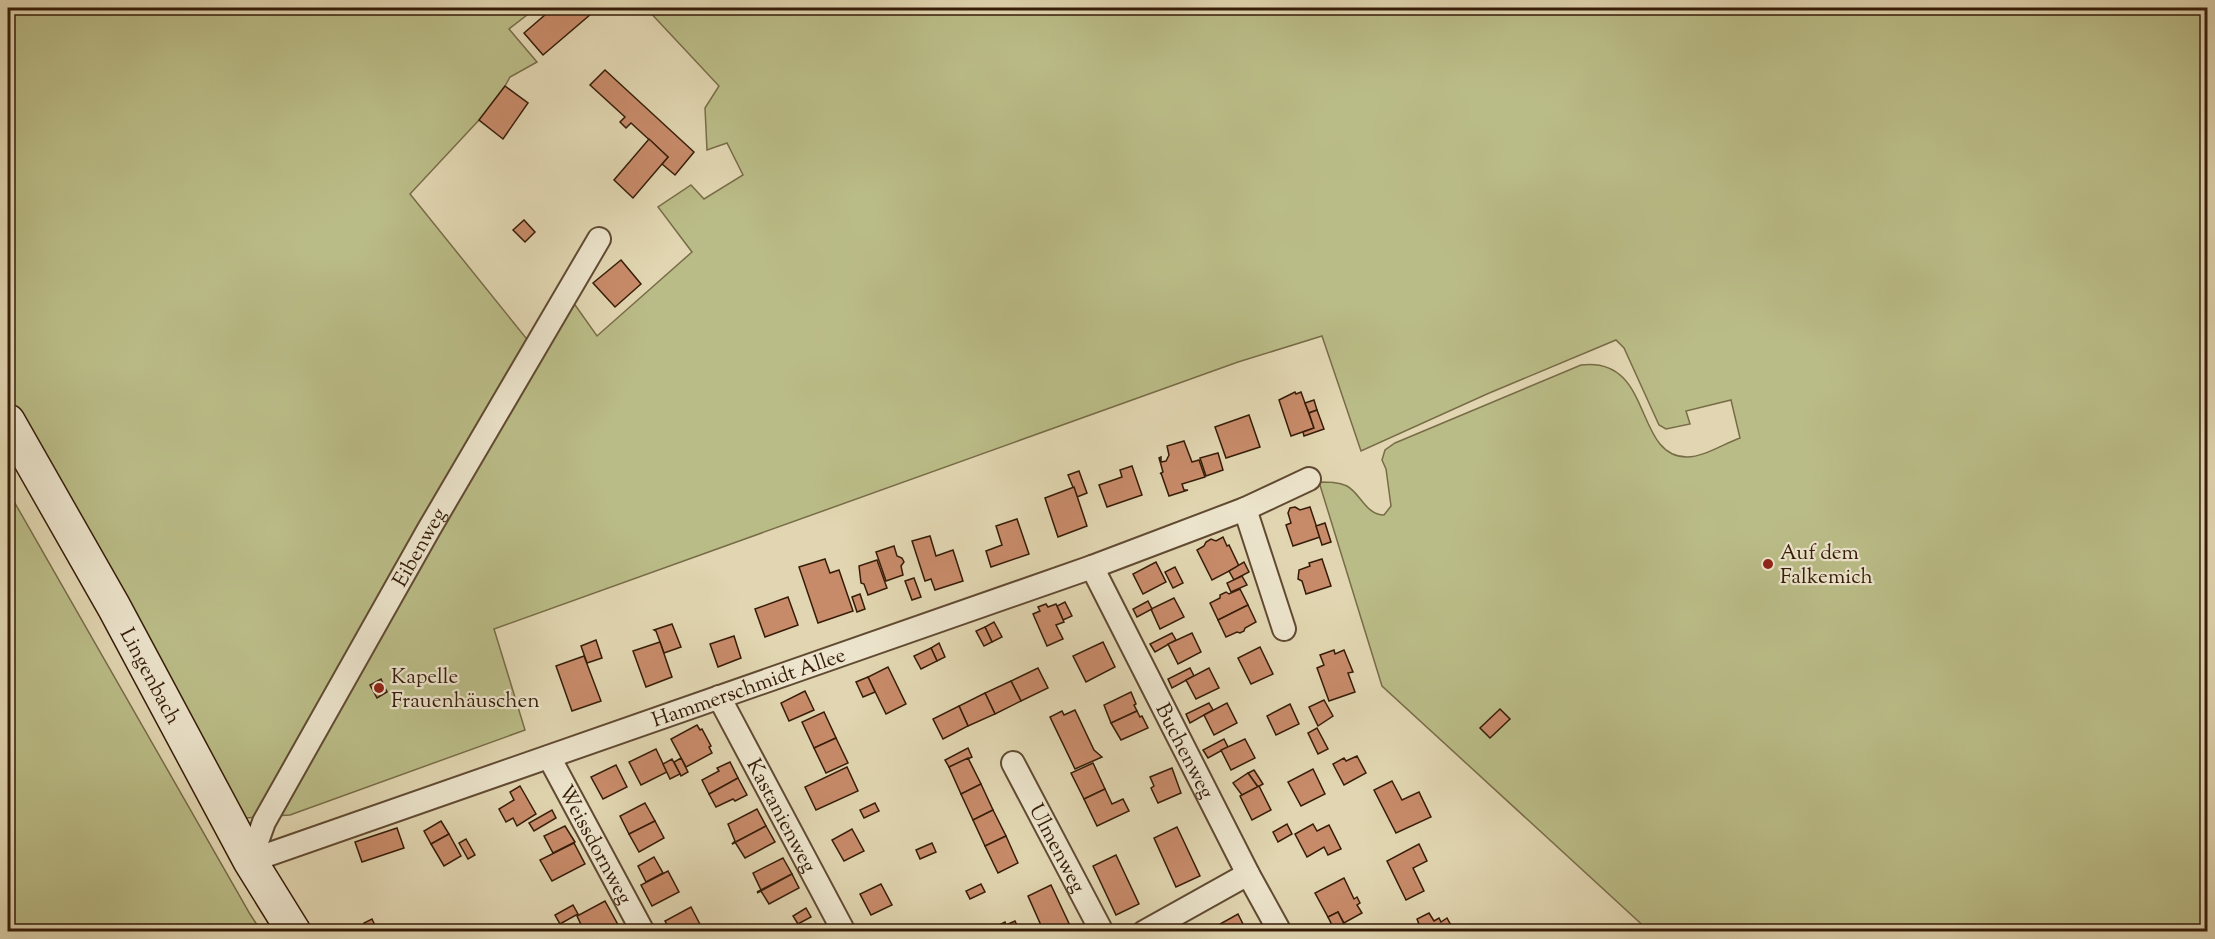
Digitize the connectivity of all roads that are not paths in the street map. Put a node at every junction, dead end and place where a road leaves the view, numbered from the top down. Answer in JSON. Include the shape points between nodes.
{"nodes":[{"id":1,"x":599,"y":239,"type":"dead end"},
{"id":2,"x":8,"y":421,"type":"edge"},
{"id":3,"x":1309,"y":480,"type":"dead end"},
{"id":4,"x":1245,"y":509,"type":"junction"},
{"id":5,"x":1092,"y":567,"type":"junction"},
{"id":6,"x":1284,"y":629,"type":"dead end"},
{"id":7,"x":718,"y":697,"type":"junction"},
{"id":8,"x":549,"y":757,"type":"junction"},
{"id":9,"x":1013,"y":763,"type":"dead end"},
{"id":10,"x":250,"y":861,"type":"junction"},
{"id":11,"x":1248,"y":874,"type":"junction"},
{"id":12,"x":294,"y":932,"type":"edge"},
{"id":13,"x":643,"y":932,"type":"edge"},
{"id":14,"x":844,"y":932,"type":"edge"},
{"id":15,"x":1102,"y":932,"type":"edge"},
{"id":16,"x":1144,"y":932,"type":"edge"},
{"id":17,"x":1280,"y":932,"type":"edge"}],
"edges":[{"from":1,"to":10,"type":"street","name":"Eibenweg","via":[[270,811]]},
{"from":2,"to":10,"type":"street","name":"Lingenbach","via":[[114,607]]},
{"from":3,"to":4,"type":"street","name":"Hammerschmidt Allee"},
{"from":4,"to":5,"type":"street","name":"Hammerschmidt Allee"},
{"from":4,"to":6,"type":"street"},
{"from":5,"to":7,"type":"street","name":"Hammerschmidt Allee"},
{"from":5,"to":11,"type":"street","name":"Buchenweg"},
{"from":7,"to":8,"type":"street","name":"Hammerschmidt Allee"},
{"from":7,"to":14,"type":"street","name":"Kastanienweg"},
{"from":8,"to":10,"type":"street","name":"Hammerschmidt Allee"},
{"from":8,"to":13,"type":"street","name":"Weissdornweg"},
{"from":9,"to":15,"type":"street","name":"Ulmenweg"},
{"from":10,"to":12,"type":"street","name":"Lingenbach"},
{"from":11,"to":16,"type":"street"},
{"from":11,"to":17,"type":"street","name":"Buchenweg"}]}
